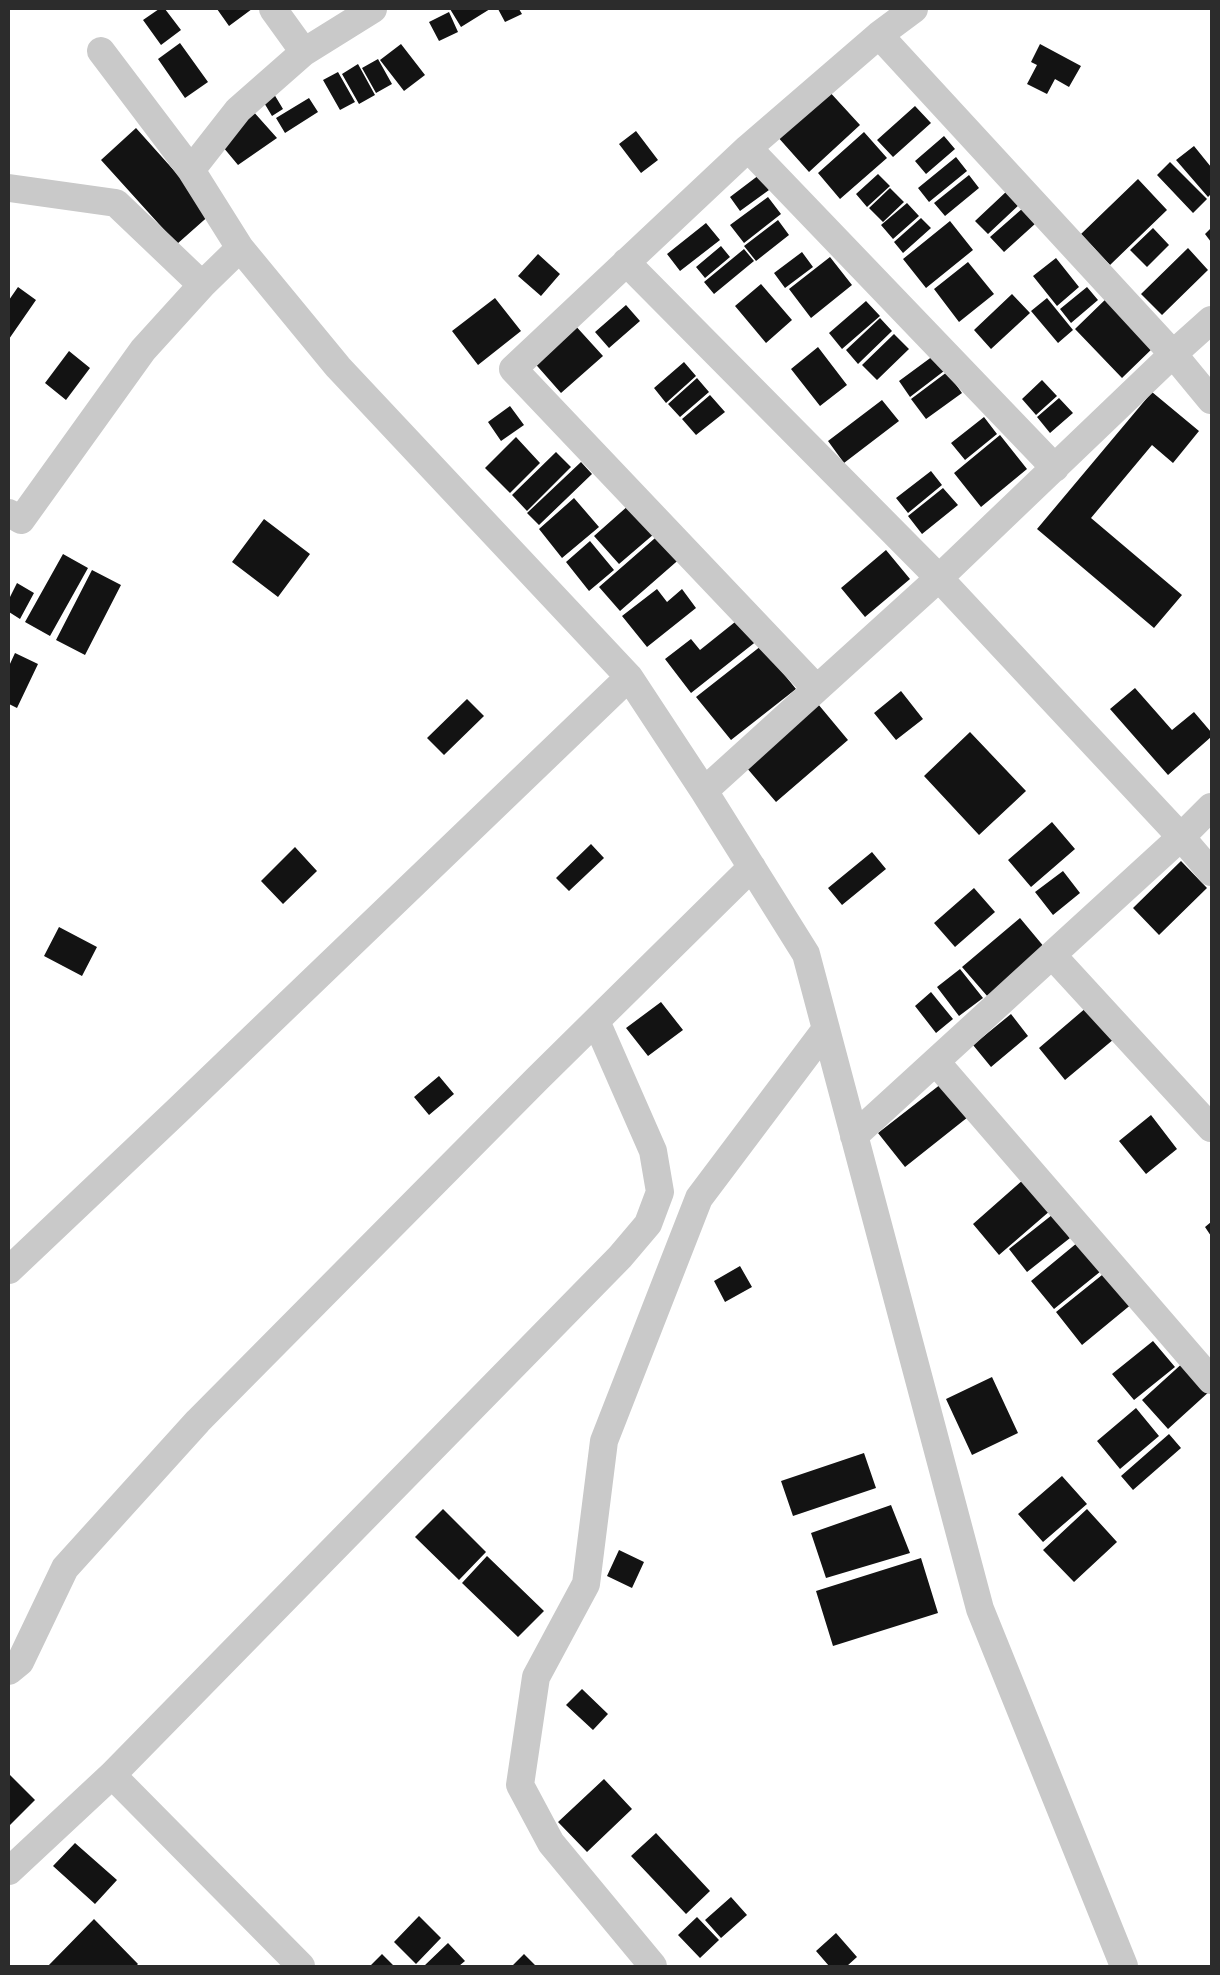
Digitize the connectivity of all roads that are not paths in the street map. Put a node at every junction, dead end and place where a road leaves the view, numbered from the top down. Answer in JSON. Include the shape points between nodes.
{"nodes":[{"id":1,"x":274,"y":9,"type":"edge"},
{"id":2,"x":373,"y":9,"type":"edge"},
{"id":3,"x":914,"y":9,"type":"edge"},
{"id":4,"x":879,"y":34,"type":"junction"},
{"id":5,"x":101,"y":51,"type":"dead end"},
{"id":6,"x":304,"y":52,"type":"junction"},
{"id":7,"x":748,"y":148,"type":"junction"},
{"id":8,"x":191,"y":170,"type":"junction"},
{"id":9,"x":9,"y":188,"type":"edge"},
{"id":10,"x":240,"y":248,"type":"junction"},
{"id":11,"x":626,"y":262,"type":"junction"},
{"id":12,"x":202,"y":285,"type":"junction"},
{"id":13,"x":1211,"y":320,"type":"edge"},
{"id":14,"x":1174,"y":354,"type":"junction"},
{"id":15,"x":1211,"y":400,"type":"edge"},
{"id":16,"x":1055,"y":468,"type":"junction"},
{"id":17,"x":9,"y":513,"type":"edge"},
{"id":18,"x":939,"y":578,"type":"junction"},
{"id":19,"x":629,"y":677,"type":"junction"},
{"id":20,"x":816,"y":688,"type":"junction"},
{"id":21,"x":704,"y":791,"type":"junction"},
{"id":22,"x":1211,"y":808,"type":"edge"},
{"id":23,"x":1181,"y":837,"type":"junction"},
{"id":24,"x":752,"y":868,"type":"junction"},
{"id":25,"x":1211,"y":872,"type":"edge"},
{"id":26,"x":1052,"y":955,"type":"junction"},
{"id":27,"x":596,"y":1021,"type":"junction"},
{"id":28,"x":826,"y":1029,"type":"junction"},
{"id":29,"x":936,"y":1062,"type":"junction"},
{"id":30,"x":1211,"y":1128,"type":"edge"},
{"id":31,"x":854,"y":1136,"type":"junction"},
{"id":32,"x":9,"y":1270,"type":"edge"},
{"id":33,"x":1211,"y":1380,"type":"edge"},
{"id":34,"x":9,"y":1671,"type":"edge"},
{"id":35,"x":112,"y":1775,"type":"junction"},
{"id":36,"x":9,"y":1871,"type":"edge"},
{"id":37,"x":302,"y":1966,"type":"edge"},
{"id":38,"x":653,"y":1966,"type":"edge"},
{"id":39,"x":1124,"y":1966,"type":"edge"}],
"edges":[{"from":1,"to":6,"type":"street"},
{"from":2,"to":6,"type":"street"},
{"from":3,"to":4,"type":"street"},
{"from":4,"to":7,"type":"street"},
{"from":4,"to":14,"type":"street"},
{"from":5,"to":8,"type":"street"},
{"from":6,"to":8,"type":"street","via":[[238,110]]},
{"from":7,"to":11,"type":"street"},
{"from":7,"to":16,"type":"street"},
{"from":8,"to":10,"type":"street"},
{"from":9,"to":12,"type":"street","via":[[116,202]]},
{"from":10,"to":12,"type":"street"},
{"from":10,"to":19,"type":"street","via":[[338,367]]},
{"from":11,"to":18,"type":"street"},
{"from":11,"to":20,"type":"street","via":[[513,369]]},
{"from":12,"to":17,"type":"street","via":[[143,350],[21,520]]},
{"from":13,"to":14,"type":"street"},
{"from":14,"to":15,"type":"street"},
{"from":14,"to":16,"type":"street"},
{"from":16,"to":18,"type":"street"},
{"from":18,"to":20,"type":"street"},
{"from":18,"to":23,"type":"street"},
{"from":19,"to":21,"type":"street"},
{"from":19,"to":32,"type":"street"},
{"from":20,"to":21,"type":"street"},
{"from":21,"to":24,"type":"street"},
{"from":22,"to":23,"type":"street"},
{"from":23,"to":25,"type":"street"},
{"from":23,"to":26,"type":"street"},
{"from":24,"to":27,"type":"street"},
{"from":24,"to":28,"type":"street","via":[[806,954]]},
{"from":26,"to":29,"type":"street"},
{"from":26,"to":30,"type":"street"},
{"from":27,"to":34,"type":"street","via":[[184,1436],[65,1568],[20,1662]]},
{"from":27,"to":35,"type":"street","via":[[653,1151],[660,1192],[648,1224],[606,1272]]},
{"from":28,"to":31,"type":"street"},
{"from":28,"to":38,"type":"street","via":[[699,1198],[604,1441],[586,1584],[536,1677],[520,1785],[552,1843]]},
{"from":29,"to":31,"type":"street"},
{"from":29,"to":33,"type":"street"},
{"from":31,"to":39,"type":"street","via":[[980,1609]]},
{"from":35,"to":36,"type":"street"},
{"from":35,"to":37,"type":"street"}]}
